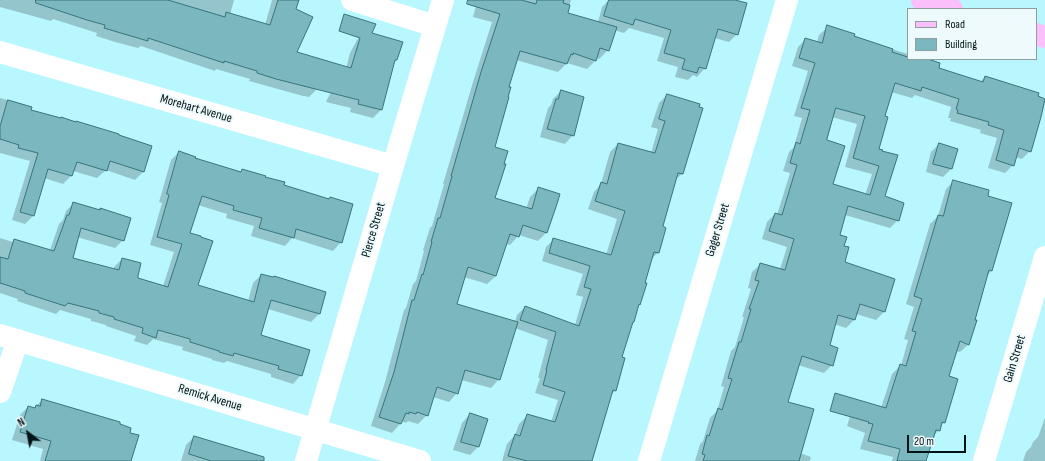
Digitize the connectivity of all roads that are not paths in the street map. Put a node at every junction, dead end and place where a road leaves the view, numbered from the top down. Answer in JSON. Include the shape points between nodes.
{"nodes":[{"id":1,"x":352,"y":0,"type":"edge"},
{"id":2,"x":443,"y":0,"type":"edge"},
{"id":3,"x":787,"y":0,"type":"edge"},
{"id":4,"x":922,"y":0,"type":"edge"},
{"id":5,"x":949,"y":8,"type":"edge"},
{"id":6,"x":435,"y":26,"type":"junction"},
{"id":7,"x":0,"y":52,"type":"edge"},
{"id":8,"x":392,"y":166,"type":"junction"},
{"id":9,"x":1045,"y":257,"type":"edge"},
{"id":10,"x":9,"y":338,"type":"edge"},
{"id":11,"x":0,"y":392,"type":"edge"},
{"id":12,"x":316,"y":430,"type":"junction"},
{"id":13,"x":306,"y":461,"type":"edge"},
{"id":14,"x":420,"y":461,"type":"edge"},
{"id":15,"x":649,"y":461,"type":"edge"},
{"id":16,"x":984,"y":461,"type":"edge"}],
"edges":[{"from":1,"to":6,"type":"street"},
{"from":2,"to":6,"type":"street","name":"Pierce Street"},
{"from":3,"to":15,"type":"street","name":"Gager Street"},
{"from":4,"to":5,"type":"main road"},
{"from":6,"to":8,"type":"street","name":"Pierce Street"},
{"from":7,"to":8,"type":"street","name":"Morehart Avenue"},
{"from":8,"to":12,"type":"street","name":"Pierce Street"},
{"from":9,"to":16,"type":"street","name":"Gain Street"},
{"from":10,"to":11,"type":"street"},
{"from":10,"to":12,"type":"street","name":"Remick Avenue"},
{"from":12,"to":13,"type":"street","name":"Pierce Street"},
{"from":12,"to":14,"type":"street","name":"Remick Avenue"}]}
